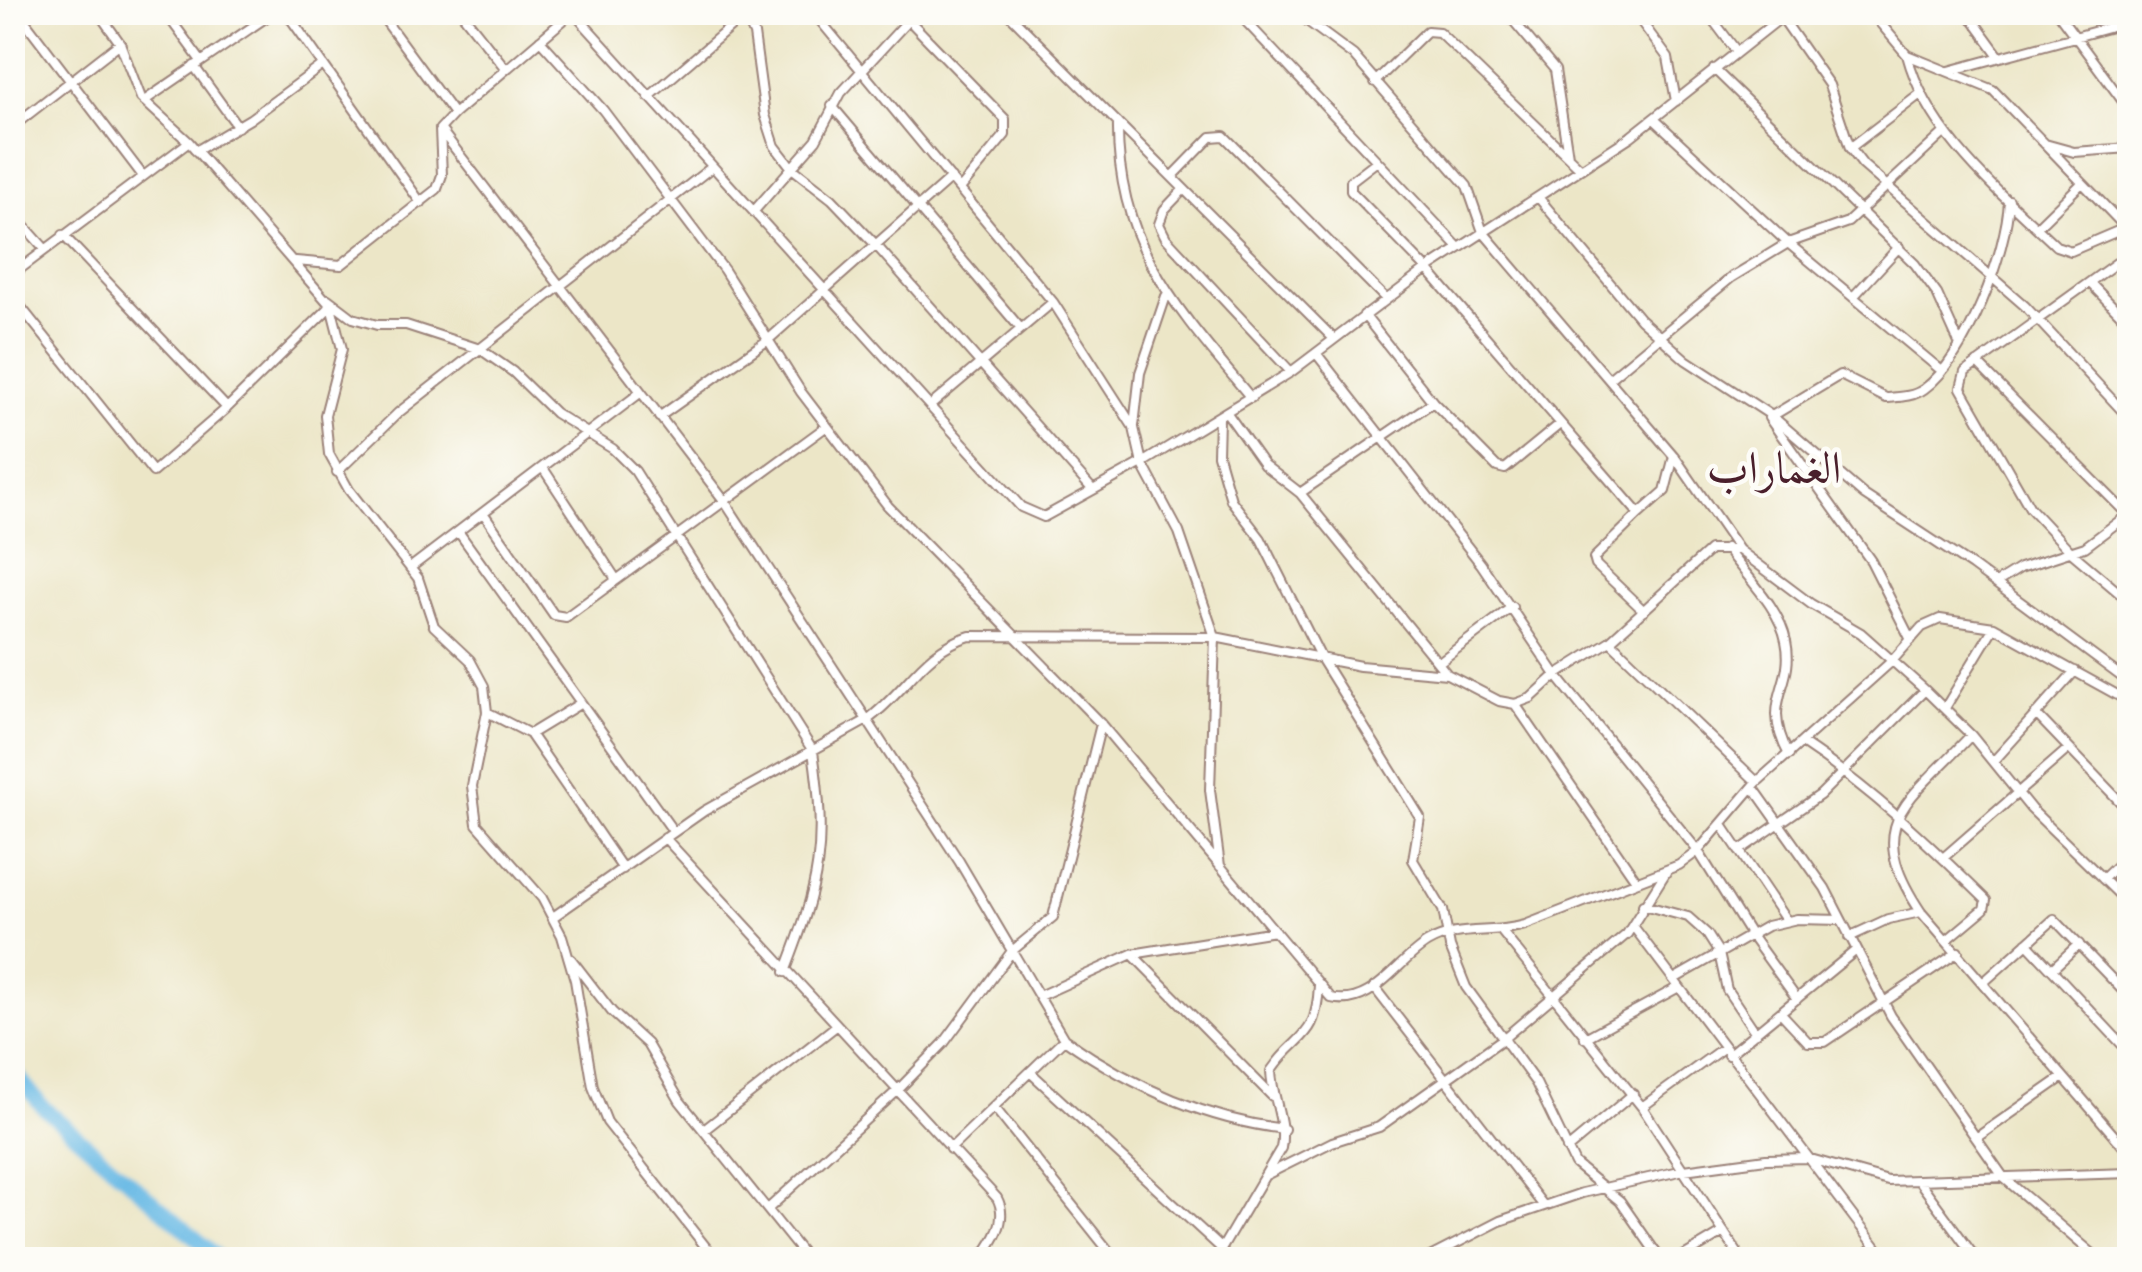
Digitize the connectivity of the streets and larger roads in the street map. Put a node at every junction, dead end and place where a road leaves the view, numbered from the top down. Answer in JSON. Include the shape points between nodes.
{"nodes":[{"id":1,"x":18,"y":12,"type":"edge"},
{"id":2,"x":98,"y":12,"type":"edge"},
{"id":3,"x":166,"y":12,"type":"edge"},
{"id":4,"x":274,"y":12,"type":"edge"},
{"id":5,"x":286,"y":12,"type":"edge"},
{"id":6,"x":379,"y":12,"type":"edge"},
{"id":7,"x":462,"y":12,"type":"edge"},
{"id":8,"x":573,"y":12,"type":"edge"},
{"id":9,"x":813,"y":12,"type":"edge"},
{"id":10,"x":901,"y":12,"type":"edge"},
{"id":11,"x":916,"y":12,"type":"edge"},
{"id":12,"x":1007,"y":12,"type":"edge"},
{"id":13,"x":1237,"y":12,"type":"edge"},
{"id":14,"x":1295,"y":12,"type":"edge"},
{"id":15,"x":1322,"y":12,"type":"edge"},
{"id":16,"x":1506,"y":12,"type":"edge"},
{"id":17,"x":1634,"y":12,"type":"edge"},
{"id":18,"x":1707,"y":12,"type":"edge"},
{"id":19,"x":1871,"y":12,"type":"edge"},
{"id":20,"x":1968,"y":12,"type":"edge"},
{"id":21,"x":2057,"y":12,"type":"edge"},
{"id":22,"x":2107,"y":12,"type":"edge"},
{"id":23,"x":746,"y":13,"type":"edge"},
{"id":24,"x":1783,"y":14,"type":"edge"},
{"id":25,"x":909,"y":21,"type":"junction"},
{"id":26,"x":2130,"y":22,"type":"edge"},
{"id":27,"x":2116,"y":24,"type":"junction"},
{"id":28,"x":1313,"y":25,"type":"junction"},
{"id":29,"x":2073,"y":36,"type":"junction"},
{"id":30,"x":540,"y":40,"type":"junction"},
{"id":31,"x":120,"y":43,"type":"junction"},
{"id":32,"x":1738,"y":52,"type":"junction"},
{"id":33,"x":1906,"y":56,"type":"junction"},
{"id":34,"x":2000,"y":56,"type":"junction"},
{"id":35,"x":197,"y":63,"type":"junction"},
{"id":36,"x":323,"y":65,"type":"junction"},
{"id":37,"x":506,"y":69,"type":"junction"},
{"id":38,"x":1714,"y":69,"type":"junction"},
{"id":39,"x":864,"y":71,"type":"junction"},
{"id":40,"x":1949,"y":71,"type":"junction"},
{"id":41,"x":68,"y":82,"type":"junction"},
{"id":42,"x":1375,"y":82,"type":"junction"},
{"id":43,"x":1919,"y":95,"type":"junction"},
{"id":44,"x":649,"y":96,"type":"junction"},
{"id":45,"x":144,"y":101,"type":"junction"},
{"id":46,"x":1676,"y":102,"type":"junction"},
{"id":47,"x":832,"y":106,"type":"junction"},
{"id":48,"x":2130,"y":110,"type":"edge"},
{"id":49,"x":454,"y":114,"type":"junction"},
{"id":50,"x":1654,"y":119,"type":"junction"},
{"id":51,"x":1118,"y":123,"type":"junction"},
{"id":52,"x":238,"y":127,"type":"junction"},
{"id":53,"x":12,"y":128,"type":"edge"},
{"id":54,"x":440,"y":130,"type":"junction"},
{"id":55,"x":1945,"y":132,"type":"junction"},
{"id":56,"x":189,"y":142,"type":"junction"},
{"id":57,"x":2044,"y":144,"type":"junction"},
{"id":58,"x":1850,"y":148,"type":"junction"},
{"id":59,"x":2130,"y":148,"type":"edge"},
{"id":60,"x":196,"y":150,"type":"junction"},
{"id":61,"x":1568,"y":156,"type":"junction"},
{"id":62,"x":1378,"y":161,"type":"junction"},
{"id":63,"x":712,"y":167,"type":"junction"},
{"id":64,"x":792,"y":168,"type":"junction"},
{"id":65,"x":1580,"y":168,"type":"junction"},
{"id":66,"x":143,"y":176,"type":"junction"},
{"id":67,"x":1172,"y":177,"type":"junction"},
{"id":68,"x":951,"y":178,"type":"junction"},
{"id":69,"x":2082,"y":182,"type":"junction"},
{"id":70,"x":1886,"y":183,"type":"junction"},
{"id":71,"x":960,"y":189,"type":"junction"},
{"id":72,"x":1184,"y":189,"type":"junction"},
{"id":73,"x":1538,"y":196,"type":"junction"},
{"id":74,"x":671,"y":200,"type":"junction"},
{"id":75,"x":2009,"y":200,"type":"junction"},
{"id":76,"x":421,"y":203,"type":"junction"},
{"id":77,"x":917,"y":206,"type":"junction"},
{"id":78,"x":754,"y":211,"type":"junction"},
{"id":79,"x":1859,"y":211,"type":"junction"},
{"id":80,"x":12,"y":212,"type":"edge"},
{"id":81,"x":2036,"y":227,"type":"junction"},
{"id":82,"x":2127,"y":230,"type":"edge"},
{"id":83,"x":1484,"y":232,"type":"junction"},
{"id":84,"x":63,"y":236,"type":"junction"},
{"id":85,"x":1788,"y":243,"type":"junction"},
{"id":86,"x":875,"y":244,"type":"junction"},
{"id":87,"x":1899,"y":247,"type":"junction"},
{"id":88,"x":1459,"y":248,"type":"junction"},
{"id":89,"x":45,"y":249,"type":"junction"},
{"id":90,"x":2130,"y":253,"type":"edge"},
{"id":91,"x":296,"y":262,"type":"junction"},
{"id":92,"x":1427,"y":269,"type":"junction"},
{"id":93,"x":12,"y":275,"type":"edge"},
{"id":94,"x":1994,"y":278,"type":"junction"},
{"id":95,"x":2090,"y":283,"type":"junction"},
{"id":96,"x":562,"y":286,"type":"junction"},
{"id":97,"x":824,"y":289,"type":"junction"},
{"id":98,"x":324,"y":295,"type":"junction"},
{"id":99,"x":12,"y":296,"type":"edge"},
{"id":100,"x":1166,"y":296,"type":"junction"},
{"id":101,"x":1854,"y":298,"type":"junction"},
{"id":102,"x":1386,"y":299,"type":"junction"},
{"id":103,"x":1053,"y":302,"type":"junction"},
{"id":104,"x":331,"y":306,"type":"junction"},
{"id":105,"x":1364,"y":315,"type":"junction"},
{"id":106,"x":2040,"y":320,"type":"junction"},
{"id":107,"x":2130,"y":324,"type":"edge"},
{"id":108,"x":1021,"y":328,"type":"junction"},
{"id":109,"x":1658,"y":336,"type":"junction"},
{"id":110,"x":1334,"y":339,"type":"junction"},
{"id":111,"x":768,"y":340,"type":"junction"},
{"id":112,"x":1959,"y":343,"type":"junction"},
{"id":113,"x":480,"y":348,"type":"junction"},
{"id":114,"x":1316,"y":353,"type":"junction"},
{"id":115,"x":982,"y":362,"type":"junction"},
{"id":116,"x":1977,"y":363,"type":"junction"},
{"id":117,"x":1942,"y":371,"type":"junction"},
{"id":118,"x":1291,"y":372,"type":"junction"},
{"id":119,"x":1608,"y":378,"type":"junction"},
{"id":120,"x":640,"y":394,"type":"junction"},
{"id":121,"x":1251,"y":398,"type":"junction"},
{"id":122,"x":1433,"y":402,"type":"junction"},
{"id":123,"x":930,"y":406,"type":"junction"},
{"id":124,"x":226,"y":408,"type":"junction"},
{"id":125,"x":1767,"y":414,"type":"junction"},
{"id":126,"x":1223,"y":415,"type":"junction"},
{"id":127,"x":659,"y":417,"type":"junction"},
{"id":128,"x":2130,"y":419,"type":"edge"},
{"id":129,"x":1560,"y":424,"type":"junction"},
{"id":130,"x":827,"y":426,"type":"junction"},
{"id":131,"x":1134,"y":428,"type":"junction"},
{"id":132,"x":586,"y":434,"type":"junction"},
{"id":133,"x":1382,"y":435,"type":"junction"},
{"id":134,"x":12,"y":446,"type":"edge"},
{"id":135,"x":20,"y":456,"type":"dead end"},
{"id":136,"x":1674,"y":456,"type":"junction"},
{"id":137,"x":1142,"y":463,"type":"junction"},
{"id":138,"x":543,"y":468,"type":"junction"},
{"id":139,"x":337,"y":472,"type":"junction"},
{"id":140,"x":1092,"y":489,"type":"junction"},
{"id":141,"x":1300,"y":493,"type":"junction"},
{"id":142,"x":724,"y":499,"type":"junction"},
{"id":143,"x":484,"y":514,"type":"junction"},
{"id":144,"x":1639,"y":514,"type":"junction"},
{"id":145,"x":2128,"y":514,"type":"edge"},
{"id":146,"x":460,"y":534,"type":"junction"},
{"id":147,"x":675,"y":535,"type":"junction"},
{"id":148,"x":1726,"y":548,"type":"junction"},
{"id":149,"x":1739,"y":550,"type":"junction"},
{"id":150,"x":2072,"y":553,"type":"junction"},
{"id":151,"x":410,"y":568,"type":"junction"},
{"id":152,"x":616,"y":579,"type":"junction"},
{"id":153,"x":1996,"y":584,"type":"junction"},
{"id":154,"x":2130,"y":602,"type":"edge"},
{"id":155,"x":1512,"y":607,"type":"junction"},
{"id":156,"x":1644,"y":611,"type":"junction"},
{"id":157,"x":1994,"y":627,"type":"junction"},
{"id":158,"x":1018,"y":636,"type":"junction"},
{"id":159,"x":1215,"y":637,"type":"junction"},
{"id":160,"x":1911,"y":640,"type":"junction"},
{"id":161,"x":1610,"y":641,"type":"junction"},
{"id":162,"x":1321,"y":658,"type":"junction"},
{"id":163,"x":1892,"y":661,"type":"junction"},
{"id":164,"x":1438,"y":662,"type":"junction"},
{"id":165,"x":2075,"y":671,"type":"junction"},
{"id":166,"x":1447,"y":674,"type":"junction"},
{"id":167,"x":1556,"y":675,"type":"junction"},
{"id":168,"x":2130,"y":683,"type":"edge"},
{"id":169,"x":1925,"y":690,"type":"junction"},
{"id":170,"x":2130,"y":702,"type":"edge"},
{"id":171,"x":581,"y":703,"type":"junction"},
{"id":172,"x":1516,"y":704,"type":"junction"},
{"id":173,"x":1945,"y":708,"type":"junction"},
{"id":174,"x":487,"y":712,"type":"junction"},
{"id":175,"x":2036,"y":714,"type":"junction"},
{"id":176,"x":867,"y":720,"type":"junction"},
{"id":177,"x":1101,"y":724,"type":"junction"},
{"id":178,"x":530,"y":734,"type":"junction"},
{"id":179,"x":1971,"y":735,"type":"junction"},
{"id":180,"x":1802,"y":743,"type":"junction"},
{"id":181,"x":2068,"y":749,"type":"junction"},
{"id":182,"x":812,"y":751,"type":"junction"},
{"id":183,"x":1788,"y":755,"type":"junction"},
{"id":184,"x":1993,"y":762,"type":"junction"},
{"id":185,"x":1843,"y":770,"type":"junction"},
{"id":186,"x":1755,"y":784,"type":"junction"},
{"id":187,"x":2016,"y":792,"type":"junction"},
{"id":188,"x":2130,"y":812,"type":"edge"},
{"id":189,"x":1897,"y":815,"type":"junction"},
{"id":190,"x":1780,"y":823,"type":"junction"},
{"id":191,"x":1722,"y":825,"type":"junction"},
{"id":192,"x":673,"y":832,"type":"junction"},
{"id":193,"x":665,"y":838,"type":"junction"},
{"id":194,"x":1739,"y":850,"type":"junction"},
{"id":195,"x":1698,"y":851,"type":"junction"},
{"id":196,"x":2130,"y":853,"type":"edge"},
{"id":197,"x":1943,"y":858,"type":"junction"},
{"id":198,"x":1220,"y":866,"type":"junction"},
{"id":199,"x":624,"y":869,"type":"junction"},
{"id":200,"x":1666,"y":872,"type":"junction"},
{"id":201,"x":2104,"y":879,"type":"junction"},
{"id":202,"x":1636,"y":880,"type":"junction"},
{"id":203,"x":1644,"y":905,"type":"junction"},
{"id":204,"x":2130,"y":905,"type":"edge"},
{"id":205,"x":1921,"y":912,"type":"junction"},
{"id":206,"x":553,"y":916,"type":"junction"},
{"id":207,"x":1786,"y":920,"type":"junction"},
{"id":208,"x":1841,"y":920,"type":"junction"},
{"id":209,"x":1633,"y":926,"type":"junction"},
{"id":210,"x":1275,"y":931,"type":"junction"},
{"id":211,"x":1449,"y":932,"type":"junction"},
{"id":212,"x":1502,"y":932,"type":"junction"},
{"id":213,"x":1750,"y":934,"type":"junction"},
{"id":214,"x":1850,"y":938,"type":"junction"},
{"id":215,"x":1946,"y":940,"type":"junction"},
{"id":216,"x":2028,"y":943,"type":"junction"},
{"id":217,"x":2078,"y":944,"type":"junction"},
{"id":218,"x":1012,"y":951,"type":"junction"},
{"id":219,"x":1855,"y":951,"type":"junction"},
{"id":220,"x":1958,"y":952,"type":"junction"},
{"id":221,"x":1719,"y":953,"type":"junction"},
{"id":222,"x":1132,"y":954,"type":"junction"},
{"id":223,"x":568,"y":955,"type":"junction"},
{"id":224,"x":2052,"y":969,"type":"junction"},
{"id":225,"x":785,"y":972,"type":"junction"},
{"id":226,"x":1984,"y":982,"type":"junction"},
{"id":227,"x":1676,"y":983,"type":"junction"},
{"id":228,"x":1319,"y":985,"type":"junction"},
{"id":229,"x":1374,"y":987,"type":"junction"},
{"id":230,"x":1039,"y":996,"type":"junction"},
{"id":231,"x":2130,"y":998,"type":"edge"},
{"id":232,"x":1553,"y":999,"type":"junction"},
{"id":233,"x":1797,"y":999,"type":"junction"},
{"id":234,"x":1884,"y":1005,"type":"junction"},
{"id":235,"x":1781,"y":1013,"type":"junction"},
{"id":236,"x":836,"y":1026,"type":"junction"},
{"id":237,"x":1756,"y":1033,"type":"junction"},
{"id":238,"x":1504,"y":1038,"type":"junction"},
{"id":239,"x":1585,"y":1038,"type":"junction"},
{"id":240,"x":1064,"y":1039,"type":"junction"},
{"id":241,"x":1726,"y":1052,"type":"junction"},
{"id":242,"x":2130,"y":1054,"type":"edge"},
{"id":243,"x":1030,"y":1072,"type":"junction"},
{"id":244,"x":2063,"y":1077,"type":"junction"},
{"id":245,"x":1446,"y":1079,"type":"junction"},
{"id":246,"x":897,"y":1091,"type":"junction"},
{"id":247,"x":1633,"y":1094,"type":"junction"},
{"id":248,"x":1272,"y":1096,"type":"junction"},
{"id":249,"x":1642,"y":1106,"type":"junction"},
{"id":250,"x":994,"y":1107,"type":"junction"},
{"id":251,"x":1284,"y":1129,"type":"junction"},
{"id":252,"x":704,"y":1130,"type":"junction"},
{"id":253,"x":1976,"y":1138,"type":"junction"},
{"id":254,"x":950,"y":1149,"type":"junction"},
{"id":255,"x":1567,"y":1149,"type":"junction"},
{"id":256,"x":2130,"y":1154,"type":"edge"},
{"id":257,"x":1807,"y":1158,"type":"junction"},
{"id":258,"x":1684,"y":1170,"type":"junction"},
{"id":259,"x":2130,"y":1173,"type":"edge"},
{"id":260,"x":1266,"y":1175,"type":"junction"},
{"id":261,"x":2004,"y":1178,"type":"junction"},
{"id":262,"x":1919,"y":1181,"type":"junction"},
{"id":263,"x":1606,"y":1187,"type":"junction"},
{"id":264,"x":1543,"y":1206,"type":"junction"},
{"id":265,"x":769,"y":1208,"type":"junction"},
{"id":266,"x":1724,"y":1232,"type":"junction"},
{"id":267,"x":1875,"y":1246,"type":"junction"},
{"id":268,"x":1221,"y":1248,"type":"junction"},
{"id":269,"x":716,"y":1260,"type":"edge"},
{"id":270,"x":808,"y":1260,"type":"edge"},
{"id":271,"x":980,"y":1260,"type":"edge"},
{"id":272,"x":1116,"y":1260,"type":"edge"},
{"id":273,"x":1215,"y":1260,"type":"edge"},
{"id":274,"x":1424,"y":1260,"type":"edge"},
{"id":275,"x":1661,"y":1260,"type":"edge"},
{"id":276,"x":1677,"y":1260,"type":"edge"},
{"id":277,"x":1742,"y":1260,"type":"edge"},
{"id":278,"x":1858,"y":1260,"type":"edge"},
{"id":279,"x":1886,"y":1260,"type":"edge"},
{"id":280,"x":1977,"y":1260,"type":"edge"},
{"id":281,"x":2100,"y":1260,"type":"edge"}],
"edges":[{"from":1,"to":41,"type":"street"},
{"from":2,"to":31,"type":"street"},
{"from":3,"to":35,"type":"street"},
{"from":4,"to":35,"type":"street"},
{"from":5,"to":36,"type":"street"},
{"from":6,"to":49,"type":"street"},
{"from":7,"to":37,"type":"street"},
{"from":8,"to":30,"type":"street"},
{"from":8,"to":44,"type":"street"},
{"from":9,"to":39,"type":"street"},
{"from":10,"to":25,"type":"street"},
{"from":11,"to":25,"type":"street"},
{"from":12,"to":51,"type":"street"},
{"from":13,"to":62,"type":"street"},
{"from":14,"to":28,"type":"street"},
{"from":15,"to":28,"type":"street"},
{"from":16,"to":61,"type":"street","via":[[1560,82]]},
{"from":17,"to":46,"type":"street","via":[[1668,58]]},
{"from":18,"to":32,"type":"street"},
{"from":19,"to":33,"type":"street"},
{"from":20,"to":34,"type":"street"},
{"from":21,"to":29,"type":"street"},
{"from":22,"to":27,"type":"street"},
{"from":23,"to":44,"type":"street"},
{"from":23,"to":64,"type":"street","via":[[764,116]]},
{"from":24,"to":32,"type":"street"},
{"from":24,"to":58,"type":"street","via":[[1829,85]]},
{"from":25,"to":39,"type":"street"},
{"from":25,"to":71,"type":"street","via":[[1005,120],[1005,135]]},
{"from":26,"to":27,"type":"street"},
{"from":27,"to":29,"type":"street"},
{"from":28,"to":42,"type":"street"},
{"from":29,"to":34,"type":"street"},
{"from":29,"to":48,"type":"street"},
{"from":30,"to":37,"type":"street"},
{"from":30,"to":74,"type":"street","via":[[604,110]]},
{"from":31,"to":41,"type":"street"},
{"from":31,"to":45,"type":"street"},
{"from":32,"to":38,"type":"street"},
{"from":33,"to":40,"type":"street"},
{"from":33,"to":43,"type":"street"},
{"from":34,"to":40,"type":"street"},
{"from":35,"to":45,"type":"street"},
{"from":35,"to":52,"type":"street"},
{"from":36,"to":52,"type":"street"},
{"from":36,"to":76,"type":"street"},
{"from":37,"to":49,"type":"street"},
{"from":38,"to":46,"type":"street"},
{"from":38,"to":79,"type":"street"},
{"from":39,"to":47,"type":"street"},
{"from":39,"to":68,"type":"street"},
{"from":40,"to":57,"type":"street","via":[[1993,90]]},
{"from":41,"to":53,"type":"street"},
{"from":41,"to":66,"type":"street"},
{"from":42,"to":61,"type":"street","via":[[1427,32],[1439,32]]},
{"from":42,"to":83,"type":"street","via":[[1467,186]]},
{"from":43,"to":55,"type":"street"},
{"from":43,"to":58,"type":"street"},
{"from":44,"to":63,"type":"street"},
{"from":45,"to":56,"type":"street"},
{"from":46,"to":50,"type":"street"},
{"from":47,"to":64,"type":"street"},
{"from":47,"to":77,"type":"street"},
{"from":49,"to":54,"type":"street"},
{"from":50,"to":65,"type":"street"},
{"from":50,"to":85,"type":"street"},
{"from":51,"to":67,"type":"street"},
{"from":51,"to":100,"type":"street","via":[[1122,197]]},
{"from":52,"to":60,"type":"street"},
{"from":54,"to":76,"type":"street","via":[[442,175]]},
{"from":54,"to":96,"type":"street"},
{"from":55,"to":70,"type":"street"},
{"from":55,"to":75,"type":"street"},
{"from":56,"to":60,"type":"street"},
{"from":56,"to":66,"type":"street"},
{"from":57,"to":59,"type":"street","via":[[2074,152]]},
{"from":57,"to":69,"type":"street"},
{"from":58,"to":70,"type":"street"},
{"from":60,"to":91,"type":"street"},
{"from":61,"to":65,"type":"street"},
{"from":62,"to":88,"type":"street"},
{"from":62,"to":92,"type":"street","via":[[1351,182],[1351,191]]},
{"from":63,"to":74,"type":"street"},
{"from":63,"to":78,"type":"street"},
{"from":64,"to":78,"type":"street"},
{"from":64,"to":86,"type":"street"},
{"from":65,"to":73,"type":"street"},
{"from":66,"to":84,"type":"street"},
{"from":67,"to":72,"type":"street"},
{"from":67,"to":102,"type":"street","via":[[1211,137],[1224,136]]},
{"from":68,"to":71,"type":"street"},
{"from":68,"to":77,"type":"street"},
{"from":69,"to":81,"type":"street"},
{"from":69,"to":82,"type":"street"},
{"from":70,"to":79,"type":"street"},
{"from":70,"to":94,"type":"street"},
{"from":71,"to":103,"type":"street"},
{"from":72,"to":110,"type":"street"},
{"from":72,"to":118,"type":"street","via":[[1164,210],[1159,224],[1166,238]]},
{"from":73,"to":83,"type":"street"},
{"from":73,"to":109,"type":"street"},
{"from":74,"to":96,"type":"street"},
{"from":74,"to":111,"type":"street"},
{"from":75,"to":81,"type":"street"},
{"from":75,"to":94,"type":"street"},
{"from":76,"to":91,"type":"street","via":[[341,264]]},
{"from":77,"to":86,"type":"street"},
{"from":77,"to":108,"type":"street"},
{"from":78,"to":97,"type":"street"},
{"from":79,"to":85,"type":"street","via":[[1838,228]]},
{"from":79,"to":87,"type":"street"},
{"from":80,"to":89,"type":"street"},
{"from":81,"to":82,"type":"street","via":[[2070,251]]},
{"from":83,"to":88,"type":"street"},
{"from":83,"to":119,"type":"street"},
{"from":84,"to":89,"type":"street"},
{"from":84,"to":124,"type":"street"},
{"from":85,"to":101,"type":"street"},
{"from":85,"to":109,"type":"street"},
{"from":86,"to":97,"type":"street"},
{"from":86,"to":115,"type":"street"},
{"from":87,"to":101,"type":"street"},
{"from":87,"to":112,"type":"street","via":[[1937,294]]},
{"from":88,"to":92,"type":"street"},
{"from":89,"to":93,"type":"street"},
{"from":90,"to":95,"type":"street"},
{"from":91,"to":98,"type":"street"},
{"from":92,"to":102,"type":"street"},
{"from":92,"to":129,"type":"street"},
{"from":94,"to":106,"type":"street"},
{"from":94,"to":112,"type":"street"},
{"from":95,"to":106,"type":"street"},
{"from":95,"to":107,"type":"street"},
{"from":96,"to":113,"type":"street"},
{"from":96,"to":120,"type":"street"},
{"from":97,"to":111,"type":"street"},
{"from":97,"to":123,"type":"street"},
{"from":98,"to":104,"type":"street"},
{"from":98,"to":113,"type":"street","via":[[353,318],[406,325]]},
{"from":99,"to":124,"type":"street","via":[[153,472]]},
{"from":100,"to":121,"type":"street"},
{"from":100,"to":131,"type":"street","via":[[1140,373]]},
{"from":101,"to":117,"type":"street"},
{"from":102,"to":105,"type":"street"},
{"from":103,"to":108,"type":"street"},
{"from":103,"to":131,"type":"street"},
{"from":104,"to":124,"type":"street"},
{"from":104,"to":139,"type":"street","via":[[342,349],[325,434]]},
{"from":105,"to":110,"type":"street"},
{"from":105,"to":122,"type":"street"},
{"from":106,"to":116,"type":"street"},
{"from":106,"to":128,"type":"street"},
{"from":108,"to":115,"type":"street"},
{"from":109,"to":119,"type":"street"},
{"from":109,"to":125,"type":"street"},
{"from":110,"to":114,"type":"street"},
{"from":111,"to":127,"type":"street"},
{"from":111,"to":130,"type":"street"},
{"from":112,"to":117,"type":"street"},
{"from":113,"to":132,"type":"street"},
{"from":113,"to":139,"type":"street"},
{"from":114,"to":118,"type":"street"},
{"from":114,"to":133,"type":"street"},
{"from":115,"to":123,"type":"street"},
{"from":115,"to":140,"type":"street"},
{"from":116,"to":145,"type":"street"},
{"from":116,"to":150,"type":"street","via":[[1962,380],[1964,398],[2018,492]]},
{"from":117,"to":125,"type":"street","via":[[1915,394],[1886,398],[1840,375]]},
{"from":118,"to":121,"type":"street"},
{"from":119,"to":136,"type":"street"},
{"from":120,"to":127,"type":"street"},
{"from":120,"to":132,"type":"street"},
{"from":121,"to":126,"type":"street"},
{"from":122,"to":129,"type":"street","via":[[1502,469]]},
{"from":122,"to":133,"type":"street"},
{"from":123,"to":140,"type":"street","via":[[1032,515],[1044,517]]},
{"from":125,"to":153,"type":"street","via":[[1864,496]]},
{"from":125,"to":160,"type":"street","via":[[1871,561]]},
{"from":126,"to":137,"type":"street"},
{"from":126,"to":141,"type":"street","via":[[1264,464]]},
{"from":126,"to":162,"type":"street","via":[[1218,455],[1224,484],[1266,548]]},
{"from":127,"to":142,"type":"street"},
{"from":129,"to":144,"type":"street"},
{"from":130,"to":142,"type":"street"},
{"from":130,"to":158,"type":"street","via":[[888,506]]},
{"from":131,"to":137,"type":"street"},
{"from":132,"to":138,"type":"street"},
{"from":132,"to":147,"type":"street","via":[[634,471]]},
{"from":133,"to":141,"type":"street"},
{"from":133,"to":155,"type":"street"},
{"from":134,"to":135,"type":"street"},
{"from":136,"to":144,"type":"street","via":[[1665,491]]},
{"from":136,"to":149,"type":"street"},
{"from":137,"to":140,"type":"street"},
{"from":137,"to":159,"type":"street","via":[[1179,532]]},
{"from":138,"to":143,"type":"street"},
{"from":138,"to":152,"type":"street"},
{"from":139,"to":151,"type":"street"},
{"from":141,"to":164,"type":"street"},
{"from":142,"to":147,"type":"street"},
{"from":142,"to":176,"type":"street"},
{"from":143,"to":146,"type":"street"},
{"from":143,"to":152,"type":"street","via":[[559,618]]},
{"from":144,"to":156,"type":"street","via":[[1594,558]]},
{"from":145,"to":150,"type":"street"},
{"from":146,"to":151,"type":"street"},
{"from":146,"to":171,"type":"street"},
{"from":147,"to":152,"type":"street"},
{"from":147,"to":182,"type":"street"},
{"from":148,"to":149,"type":"street"},
{"from":148,"to":156,"type":"street","via":[[1696,560]]},
{"from":148,"to":183,"type":"street","via":[[1780,622],[1787,642],[1774,712]]},
{"from":149,"to":163,"type":"street"},
{"from":150,"to":153,"type":"street","via":[[2038,561]]},
{"from":150,"to":154,"type":"street"},
{"from":151,"to":174,"type":"street","via":[[434,626],[478,672]]},
{"from":153,"to":168,"type":"street"},
{"from":155,"to":164,"type":"street"},
{"from":155,"to":167,"type":"street"},
{"from":156,"to":161,"type":"street"},
{"from":157,"to":160,"type":"street","via":[[1940,619]]},
{"from":157,"to":165,"type":"street"},
{"from":157,"to":173,"type":"street"},
{"from":158,"to":159,"type":"street"},
{"from":158,"to":176,"type":"street","via":[[970,636],[935,650],[891,703]]},
{"from":158,"to":177,"type":"street"},
{"from":159,"to":162,"type":"street"},
{"from":159,"to":198,"type":"street","via":[[1210,790]]},
{"from":160,"to":163,"type":"street"},
{"from":161,"to":167,"type":"street"},
{"from":161,"to":186,"type":"street"},
{"from":162,"to":166,"type":"street"},
{"from":162,"to":211,"type":"street","via":[[1420,816],[1413,860],[1444,910]]},
{"from":163,"to":169,"type":"street"},
{"from":163,"to":180,"type":"street"},
{"from":164,"to":166,"type":"street"},
{"from":165,"to":170,"type":"street"},
{"from":165,"to":175,"type":"street"},
{"from":166,"to":172,"type":"street"},
{"from":167,"to":172,"type":"street"},
{"from":167,"to":195,"type":"street"},
{"from":169,"to":173,"type":"street"},
{"from":169,"to":185,"type":"street"},
{"from":171,"to":178,"type":"street"},
{"from":171,"to":192,"type":"street"},
{"from":172,"to":202,"type":"street"},
{"from":173,"to":179,"type":"street"},
{"from":174,"to":178,"type":"street"},
{"from":174,"to":206,"type":"street","via":[[472,786],[477,824]]},
{"from":175,"to":181,"type":"street"},
{"from":175,"to":184,"type":"street"},
{"from":176,"to":182,"type":"street"},
{"from":176,"to":218,"type":"street"},
{"from":177,"to":198,"type":"street"},
{"from":177,"to":218,"type":"street","via":[[1058,906]]},
{"from":178,"to":199,"type":"street"},
{"from":179,"to":184,"type":"street"},
{"from":179,"to":189,"type":"street"},
{"from":180,"to":183,"type":"street"},
{"from":180,"to":185,"type":"street"},
{"from":181,"to":187,"type":"street"},
{"from":181,"to":188,"type":"street"},
{"from":182,"to":192,"type":"street"},
{"from":182,"to":225,"type":"street","via":[[820,817],[815,896]]},
{"from":183,"to":186,"type":"street"},
{"from":184,"to":187,"type":"street"},
{"from":185,"to":189,"type":"street"},
{"from":185,"to":190,"type":"street"},
{"from":186,"to":190,"type":"street"},
{"from":186,"to":191,"type":"street"},
{"from":187,"to":197,"type":"street"},
{"from":187,"to":201,"type":"street"},
{"from":189,"to":197,"type":"street"},
{"from":189,"to":205,"type":"street","via":[[1892,857]]},
{"from":190,"to":194,"type":"street"},
{"from":190,"to":208,"type":"street"},
{"from":191,"to":194,"type":"street"},
{"from":191,"to":195,"type":"street"},
{"from":192,"to":193,"type":"street"},
{"from":193,"to":199,"type":"street"},
{"from":193,"to":225,"type":"street"},
{"from":194,"to":207,"type":"street"},
{"from":195,"to":200,"type":"street"},
{"from":195,"to":213,"type":"street"},
{"from":196,"to":201,"type":"street"},
{"from":197,"to":215,"type":"street","via":[[1987,905]]},
{"from":198,"to":210,"type":"street"},
{"from":199,"to":206,"type":"street"},
{"from":200,"to":202,"type":"street"},
{"from":200,"to":203,"type":"street"},
{"from":201,"to":204,"type":"street"},
{"from":202,"to":212,"type":"street"},
{"from":203,"to":209,"type":"street"},
{"from":203,"to":221,"type":"street","via":[[1697,923]]},
{"from":205,"to":214,"type":"street"},
{"from":205,"to":215,"type":"street"},
{"from":206,"to":223,"type":"street"},
{"from":207,"to":208,"type":"street"},
{"from":207,"to":213,"type":"street"},
{"from":208,"to":214,"type":"street"},
{"from":209,"to":227,"type":"street"},
{"from":209,"to":232,"type":"street"},
{"from":210,"to":222,"type":"street"},
{"from":210,"to":228,"type":"street"},
{"from":211,"to":212,"type":"street"},
{"from":211,"to":229,"type":"street"},
{"from":211,"to":238,"type":"street","via":[[1466,987]]},
{"from":212,"to":232,"type":"street"},
{"from":213,"to":221,"type":"street"},
{"from":213,"to":233,"type":"street"},
{"from":214,"to":219,"type":"street"},
{"from":215,"to":220,"type":"street"},
{"from":216,"to":217,"type":"street","via":[[2054,919]]},
{"from":216,"to":224,"type":"street"},
{"from":216,"to":226,"type":"street"},
{"from":217,"to":224,"type":"street"},
{"from":217,"to":231,"type":"street"},
{"from":218,"to":230,"type":"street"},
{"from":218,"to":246,"type":"street","via":[[944,1042]]},
{"from":219,"to":233,"type":"street"},
{"from":219,"to":234,"type":"street"},
{"from":220,"to":226,"type":"street"},
{"from":220,"to":234,"type":"street"},
{"from":221,"to":227,"type":"street"},
{"from":221,"to":237,"type":"street","via":[[1727,990]]},
{"from":222,"to":230,"type":"street"},
{"from":222,"to":248,"type":"street"},
{"from":223,"to":252,"type":"street","via":[[646,1044]]},
{"from":223,"to":269,"type":"street","via":[[598,1106]]},
{"from":224,"to":242,"type":"street"},
{"from":225,"to":236,"type":"street"},
{"from":226,"to":244,"type":"street"},
{"from":227,"to":239,"type":"street"},
{"from":227,"to":241,"type":"street"},
{"from":228,"to":229,"type":"street","via":[[1346,1002]]},
{"from":228,"to":248,"type":"street","via":[[1317,1016],[1306,1038],[1271,1071]]},
{"from":229,"to":245,"type":"street"},
{"from":230,"to":240,"type":"street"},
{"from":232,"to":238,"type":"street"},
{"from":232,"to":239,"type":"street"},
{"from":233,"to":235,"type":"street"},
{"from":234,"to":235,"type":"street","via":[[1816,1045]]},
{"from":234,"to":253,"type":"street"},
{"from":235,"to":237,"type":"street"},
{"from":236,"to":246,"type":"street"},
{"from":236,"to":252,"type":"street"},
{"from":237,"to":241,"type":"street"},
{"from":238,"to":245,"type":"street"},
{"from":238,"to":255,"type":"street","via":[[1544,1096]]},
{"from":239,"to":247,"type":"street"},
{"from":240,"to":243,"type":"street"},
{"from":240,"to":251,"type":"street","via":[[1163,1096],[1233,1123]]},
{"from":241,"to":249,"type":"street"},
{"from":241,"to":257,"type":"street"},
{"from":243,"to":250,"type":"street"},
{"from":243,"to":268,"type":"street"},
{"from":244,"to":253,"type":"street"},
{"from":244,"to":256,"type":"street"},
{"from":245,"to":260,"type":"street","via":[[1379,1127]]},
{"from":245,"to":264,"type":"street"},
{"from":246,"to":254,"type":"street"},
{"from":246,"to":265,"type":"street"},
{"from":247,"to":249,"type":"street"},
{"from":247,"to":255,"type":"street"},
{"from":248,"to":251,"type":"street"},
{"from":249,"to":258,"type":"street"},
{"from":250,"to":254,"type":"street"},
{"from":250,"to":272,"type":"street"},
{"from":251,"to":260,"type":"street"},
{"from":252,"to":265,"type":"street"},
{"from":253,"to":261,"type":"street"},
{"from":254,"to":271,"type":"street","via":[[1001,1206],[999,1227]]},
{"from":255,"to":263,"type":"street","via":[[1584,1174]]},
{"from":257,"to":258,"type":"street"},
{"from":257,"to":262,"type":"street","via":[[1867,1177]]},
{"from":257,"to":267,"type":"street"},
{"from":258,"to":263,"type":"street"},
{"from":258,"to":266,"type":"street"},
{"from":259,"to":261,"type":"street"},
{"from":260,"to":268,"type":"street"},
{"from":261,"to":262,"type":"street"},
{"from":261,"to":281,"type":"street"},
{"from":262,"to":280,"type":"street"},
{"from":263,"to":264,"type":"street"},
{"from":263,"to":275,"type":"street"},
{"from":264,"to":274,"type":"street","via":[[1478,1230]]},
{"from":265,"to":270,"type":"street"},
{"from":266,"to":276,"type":"street"},
{"from":266,"to":277,"type":"street"},
{"from":267,"to":278,"type":"street"},
{"from":267,"to":279,"type":"street"},
{"from":268,"to":273,"type":"street"}]}
